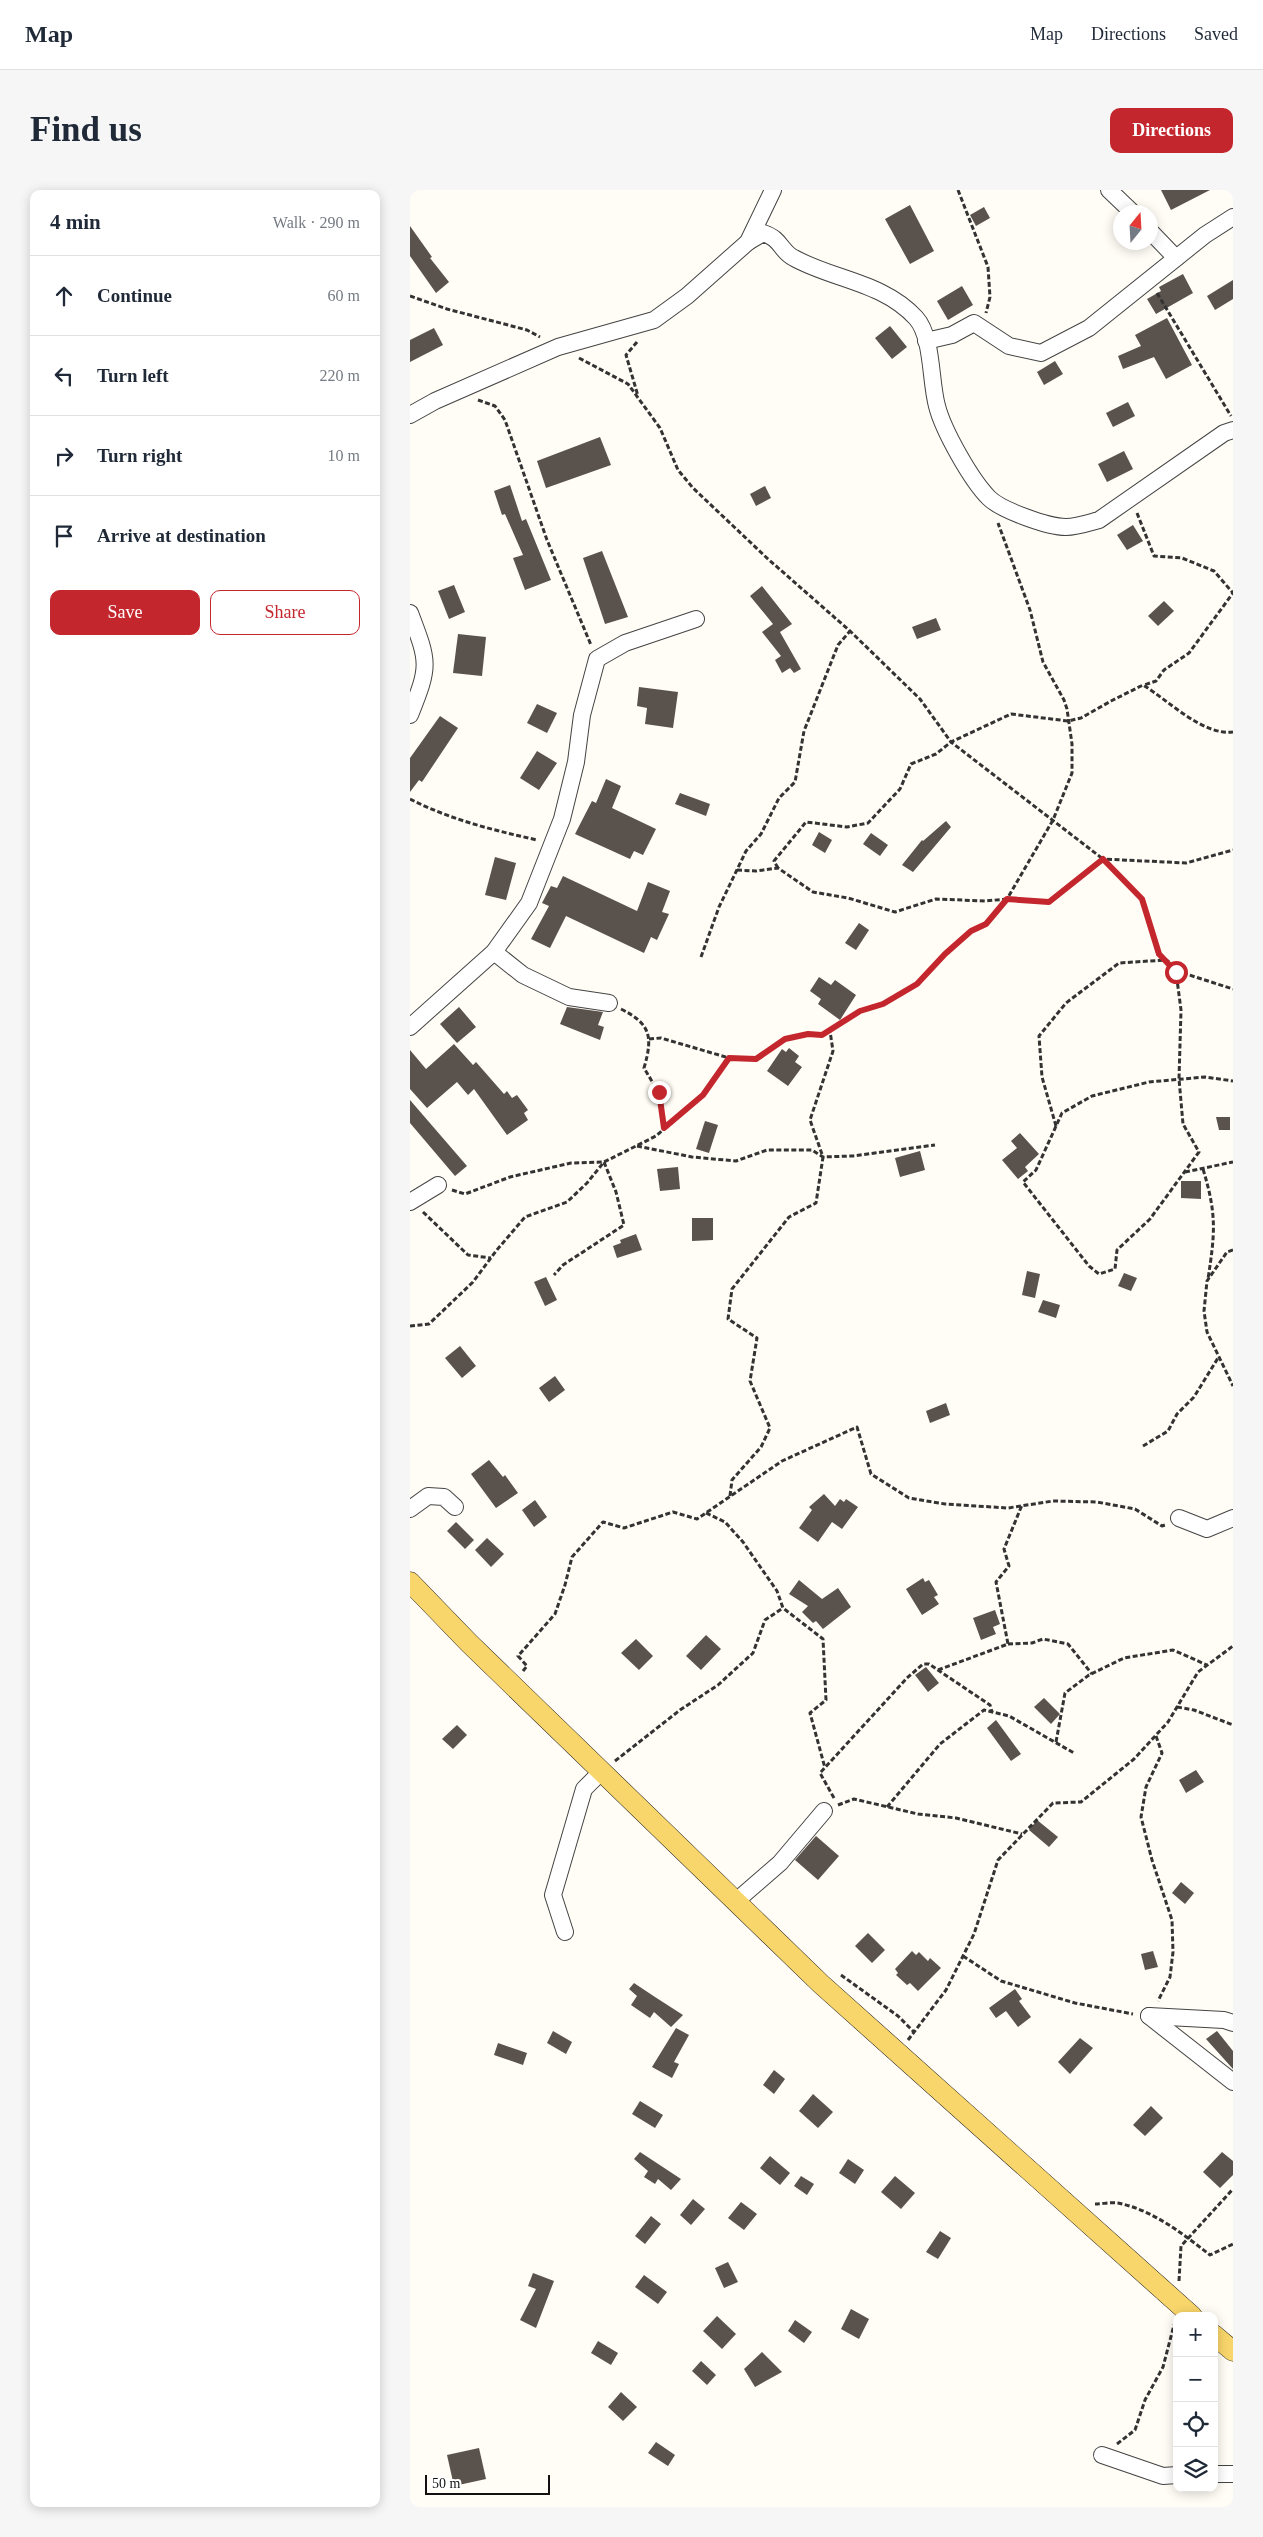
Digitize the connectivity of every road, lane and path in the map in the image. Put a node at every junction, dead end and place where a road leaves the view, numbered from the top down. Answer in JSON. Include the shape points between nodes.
{"nodes":[{"id":1,"x":773,"y":190,"type":"edge"},
{"id":2,"x":958,"y":190,"type":"edge"},
{"id":3,"x":1110,"y":190,"type":"edge"},
{"id":4,"x":1125,"y":205,"type":"edge"},
{"id":5,"x":1233,"y":217,"type":"edge"},
{"id":6,"x":1158,"y":239,"type":"edge"},
{"id":7,"x":748,"y":242,"type":"junction"},
{"id":8,"x":1176,"y":258,"type":"junction"},
{"id":9,"x":1149,"y":280,"type":"junction"},
{"id":10,"x":410,"y":296,"type":"edge"},
{"id":11,"x":654,"y":320,"type":"junction"},
{"id":12,"x":982,"y":329,"type":"junction"},
{"id":13,"x":926,"y":341,"type":"junction"},
{"id":14,"x":558,"y":347,"type":"junction"},
{"id":15,"x":471,"y":399,"type":"dead end"},
{"id":16,"x":639,"y":399,"type":"junction"},
{"id":17,"x":410,"y":415,"type":"edge"},
{"id":18,"x":1233,"y":419,"type":"edge"},
{"id":19,"x":1233,"y":430,"type":"edge"},
{"id":20,"x":989,"y":498,"type":"junction"},
{"id":21,"x":1132,"y":498,"type":"junction"},
{"id":22,"x":410,"y":613,"type":"edge"},
{"id":23,"x":696,"y":619,"type":"dead end"},
{"id":24,"x":850,"y":631,"type":"junction"},
{"id":25,"x":597,"y":659,"type":"junction"},
{"id":26,"x":1144,"y":685,"type":"junction"},
{"id":27,"x":410,"y":715,"type":"edge"},
{"id":28,"x":1068,"y":721,"type":"junction"},
{"id":29,"x":1233,"y":732,"type":"edge"},
{"id":30,"x":951,"y":742,"type":"junction"},
{"id":31,"x":410,"y":799,"type":"edge"},
{"id":32,"x":1053,"y":820,"type":"junction"},
{"id":33,"x":552,"y":843,"type":"junction"},
{"id":34,"x":1233,"y":850,"type":"edge"},
{"id":35,"x":1103,"y":859,"type":"junction"},
{"id":36,"x":778,"y":868,"type":"junction"},
{"id":37,"x":737,"y":870,"type":"junction"},
{"id":38,"x":1007,"y":899,"type":"junction"},
{"id":39,"x":494,"y":952,"type":"junction"},
{"id":40,"x":701,"y":957,"type":"dead end"},
{"id":41,"x":1166,"y":960,"type":"junction"},
{"id":42,"x":1233,"y":989,"type":"edge"},
{"id":43,"x":609,"y":1003,"type":"joint"},
{"id":44,"x":410,"y":1027,"type":"edge"},
{"id":45,"x":830,"y":1031,"type":"junction"},
{"id":46,"x":649,"y":1039,"type":"junction"},
{"id":47,"x":729,"y":1058,"type":"junction"},
{"id":48,"x":1179,"y":1079,"type":"junction"},
{"id":49,"x":1233,"y":1081,"type":"edge"},
{"id":50,"x":1056,"y":1126,"type":"junction"},
{"id":51,"x":664,"y":1128,"type":"junction"},
{"id":52,"x":935,"y":1144,"type":"dead end"},
{"id":53,"x":636,"y":1146,"type":"junction"},
{"id":54,"x":823,"y":1157,"type":"junction"},
{"id":55,"x":604,"y":1162,"type":"junction"},
{"id":56,"x":1233,"y":1162,"type":"edge"},
{"id":57,"x":1203,"y":1170,"type":"junction"},
{"id":58,"x":1184,"y":1172,"type":"junction"},
{"id":59,"x":438,"y":1185,"type":"joint"},
{"id":60,"x":411,"y":1202,"type":"edge"},
{"id":61,"x":1233,"y":1250,"type":"edge"},
{"id":62,"x":491,"y":1258,"type":"junction"},
{"id":63,"x":554,"y":1275,"type":"dead end"},
{"id":64,"x":1207,"y":1281,"type":"junction"},
{"id":65,"x":410,"y":1326,"type":"edge"},
{"id":66,"x":1218,"y":1358,"type":"junction"},
{"id":67,"x":1233,"y":1386,"type":"edge"},
{"id":68,"x":1144,"y":1446,"type":"dead end"},
{"id":69,"x":730,"y":1496,"type":"junction"},
{"id":70,"x":1022,"y":1506,"type":"junction"},
{"id":71,"x":455,"y":1507,"type":"dead end"},
{"id":72,"x":410,"y":1509,"type":"edge"},
{"id":73,"x":706,"y":1513,"type":"junction"},
{"id":74,"x":1179,"y":1518,"type":"joint"},
{"id":75,"x":1233,"y":1518,"type":"edge"},
{"id":76,"x":410,"y":1582,"type":"edge"},
{"id":77,"x":783,"y":1608,"type":"junction"},
{"id":78,"x":1008,"y":1644,"type":"junction"},
{"id":79,"x":1233,"y":1646,"type":"edge"},
{"id":80,"x":1207,"y":1664,"type":"junction"},
{"id":81,"x":937,"y":1670,"type":"junction"},
{"id":82,"x":1092,"y":1674,"type":"junction"},
{"id":83,"x":512,"y":1686,"type":"junction"},
{"id":84,"x":1177,"y":1707,"type":"junction"},
{"id":85,"x":992,"y":1712,"type":"junction"},
{"id":86,"x":1233,"y":1725,"type":"edge"},
{"id":87,"x":1156,"y":1736,"type":"junction"},
{"id":88,"x":1056,"y":1742,"type":"junction"},
{"id":89,"x":1074,"y":1753,"type":"dead end"},
{"id":90,"x":825,"y":1768,"type":"junction"},
{"id":91,"x":601,"y":1772,"type":"junction"},
{"id":92,"x":887,"y":1807,"type":"junction"},
{"id":93,"x":831,"y":1808,"type":"junction"},
{"id":94,"x":1022,"y":1834,"type":"junction"},
{"id":95,"x":735,"y":1902,"type":"junction"},
{"id":96,"x":565,"y":1932,"type":"dead end"},
{"id":97,"x":963,"y":1956,"type":"junction"},
{"id":98,"x":834,"y":1971,"type":"dead end"},
{"id":99,"x":1149,"y":2016,"type":"junction"},
{"id":100,"x":1233,"y":2023,"type":"edge"},
{"id":101,"x":914,"y":2032,"type":"junction"},
{"id":102,"x":899,"y":2053,"type":"junction"},
{"id":103,"x":1233,"y":2082,"type":"edge"},
{"id":104,"x":1233,"y":2189,"type":"edge"},
{"id":105,"x":1069,"y":2206,"type":"junction"},
{"id":106,"x":1187,"y":2237,"type":"junction"},
{"id":107,"x":1233,"y":2244,"type":"edge"},
{"id":108,"x":1183,"y":2312,"type":"edge"},
{"id":109,"x":1173,"y":2338,"type":"edge"},
{"id":110,"x":1218,"y":2339,"type":"edge"},
{"id":111,"x":1233,"y":2352,"type":"edge"},
{"id":112,"x":1102,"y":2455,"type":"joint"},
{"id":113,"x":1218,"y":2474,"type":"edge"},
{"id":114,"x":1233,"y":2474,"type":"edge"},
{"id":115,"x":1173,"y":2475,"type":"edge"}],
"edges":[{"from":1,"to":7,"type":"street"},
{"from":2,"to":12,"type":"path","via":[[988,267],[990,297]]},
{"from":3,"to":4,"type":"street"},
{"from":5,"to":8,"type":"street"},
{"from":6,"to":8,"type":"street"},
{"from":7,"to":11,"type":"street","via":[[687,296]]},
{"from":7,"to":13,"type":"street","via":[[763,233],[774,237],[791,257],[861,282],[883,294],[916,319]]},
{"from":8,"to":9,"type":"street"},
{"from":9,"to":12,"type":"street","via":[[1089,328],[1041,353],[1009,346]]},
{"from":9,"to":18,"type":"path"},
{"from":10,"to":14,"type":"path","via":[[527,330]]},
{"from":11,"to":14,"type":"street"},
{"from":11,"to":16,"type":"path","via":[[626,355]]},
{"from":12,"to":13,"type":"street","via":[[974,323],[952,335]]},
{"from":13,"to":20,"type":"street","via":[[937,406],[952,444]]},
{"from":14,"to":16,"type":"path","via":[[628,384]]},
{"from":14,"to":17,"type":"street","via":[[435,400]]},
{"from":15,"to":25,"type":"path","via":[[495,406],[505,420],[547,540]]},
{"from":16,"to":24,"type":"path","via":[[660,428],[678,470],[693,488]]},
{"from":19,"to":21,"type":"street","via":[[1224,433]]},
{"from":20,"to":21,"type":"street","via":[[1027,517],[1064,527],[1099,520]]},
{"from":20,"to":28,"type":"path","via":[[1030,610],[1043,662],[1064,700]]},
{"from":21,"to":26,"type":"path","via":[[1154,556],[1182,558],[1214,572],[1233,593],[1189,653],[1164,670],[1156,681]]},
{"from":22,"to":27,"type":"street","via":[[426,660],[424,678]]},
{"from":23,"to":25,"type":"street","via":[[625,643]]},
{"from":24,"to":30,"type":"path","via":[[920,699]]},
{"from":24,"to":37,"type":"path","via":[[838,645],[804,731],[795,782],[779,798],[761,834],[746,851]]},
{"from":25,"to":33,"type":"street","via":[[582,715],[576,762],[562,819]]},
{"from":26,"to":28,"type":"path","via":[[1081,718]]},
{"from":26,"to":29,"type":"path","via":[[1190,719],[1224,733]]},
{"from":28,"to":30,"type":"path","via":[[1011,714]]},
{"from":28,"to":32,"type":"path","via":[[1072,773]]},
{"from":30,"to":32,"type":"path"},
{"from":30,"to":36,"type":"path","via":[[936,754],[911,764],[900,789],[868,823],[847,827],[806,822],[774,861]]},
{"from":31,"to":33,"type":"path","via":[[469,825]]},
{"from":32,"to":35,"type":"path"},
{"from":32,"to":38,"type":"path"},
{"from":33,"to":39,"type":"street","via":[[529,903]]},
{"from":34,"to":35,"type":"path","via":[[1186,863]]},
{"from":35,"to":38,"type":"path","via":[[1049,902]]},
{"from":35,"to":41,"type":"path","via":[[1142,899],[1159,954]]},
{"from":36,"to":37,"type":"path"},
{"from":36,"to":38,"type":"path","via":[[813,892],[895,912],[936,899]]},
{"from":37,"to":40,"type":"path"},
{"from":38,"to":45,"type":"path","via":[[986,924],[971,931],[917,984],[883,1004],[860,1011]]},
{"from":39,"to":43,"type":"street","via":[[524,975],[569,996]]},
{"from":39,"to":44,"type":"street"},
{"from":41,"to":42,"type":"path","via":[[1184,973]]},
{"from":41,"to":48,"type":"path","via":[[1176,972],[1181,1010]]},
{"from":41,"to":50,"type":"path","via":[[1119,963],[1066,1003],[1039,1036],[1042,1077]]},
{"from":43,"to":46,"type":"path","via":[[636,1016],[646,1026]]},
{"from":45,"to":47,"type":"path","via":[[822,1035],[785,1039],[756,1059]]},
{"from":45,"to":54,"type":"path","via":[[832,1051],[810,1120]]},
{"from":46,"to":47,"type":"path","via":[[661,1038]]},
{"from":46,"to":51,"type":"path","via":[[644,1068],[659,1092]]},
{"from":47,"to":51,"type":"path","via":[[703,1095]]},
{"from":48,"to":49,"type":"path","via":[[1205,1077]]},
{"from":48,"to":50,"type":"path","via":[[1149,1082],[1092,1096],[1062,1113]]},
{"from":48,"to":58,"type":"path","via":[[1183,1124],[1199,1152]]},
{"from":50,"to":58,"type":"path","via":[[1036,1170],[1023,1182],[1089,1266],[1099,1274],[1115,1269],[1117,1250],[1150,1219]]},
{"from":51,"to":53,"type":"path"},
{"from":52,"to":54,"type":"path"},
{"from":53,"to":54,"type":"path","via":[[692,1158],[736,1161],[766,1150],[812,1150]]},
{"from":53,"to":55,"type":"path"},
{"from":54,"to":69,"type":"path","via":[[816,1203],[789,1217],[732,1288],[728,1319],[757,1338],[750,1381],[770,1428],[761,1447],[732,1480]]},
{"from":55,"to":59,"type":"path","via":[[571,1163],[527,1173],[464,1194]]},
{"from":55,"to":62,"type":"path","via":[[568,1202],[526,1217]]},
{"from":55,"to":63,"type":"path","via":[[624,1225],[562,1266]]},
{"from":56,"to":57,"type":"path"},
{"from":57,"to":58,"type":"path"},
{"from":57,"to":64,"type":"path","via":[[1215,1218]]},
{"from":59,"to":60,"type":"street"},
{"from":60,"to":62,"type":"path","via":[[468,1255]]},
{"from":61,"to":64,"type":"path","via":[[1227,1252]]},
{"from":62,"to":65,"type":"path","via":[[473,1282],[429,1324]]},
{"from":64,"to":66,"type":"path","via":[[1205,1318]]},
{"from":66,"to":67,"type":"path"},
{"from":66,"to":68,"type":"path","via":[[1168,1431]]},
{"from":69,"to":70,"type":"path","via":[[782,1461],[857,1427],[871,1474],[909,1498],[945,1504]]},
{"from":69,"to":73,"type":"path"},
{"from":70,"to":74,"type":"path","via":[[1054,1501],[1097,1502],[1135,1509],[1162,1526]]},
{"from":70,"to":78,"type":"path","via":[[1004,1549],[1009,1566],[996,1582]]},
{"from":71,"to":72,"type":"street","via":[[444,1497],[428,1496]]},
{"from":73,"to":77,"type":"path","via":[[725,1522],[743,1542],[777,1591]]},
{"from":73,"to":83,"type":"path","via":[[697,1519],[673,1512],[624,1528],[604,1522],[572,1557],[555,1614],[518,1656],[527,1666]]},
{"from":74,"to":75,"type":"street","via":[[1208,1529]]},
{"from":76,"to":83,"type":"main road"},
{"from":77,"to":90,"type":"path","via":[[823,1639],[826,1700],[810,1713]]},
{"from":77,"to":91,"type":"path","via":[[765,1620],[753,1653],[718,1685],[680,1710]]},
{"from":78,"to":81,"type":"path"},
{"from":78,"to":82,"type":"path","via":[[1043,1639],[1068,1644]]},
{"from":79,"to":80,"type":"path"},
{"from":80,"to":82,"type":"path","via":[[1174,1650],[1124,1658]]},
{"from":80,"to":84,"type":"path","via":[[1198,1672]]},
{"from":81,"to":85,"type":"path","via":[[990,1705]]},
{"from":81,"to":90,"type":"path","via":[[923,1664],[906,1678]]},
{"from":82,"to":88,"type":"path","via":[[1065,1693]]},
{"from":83,"to":91,"type":"main road"},
{"from":84,"to":86,"type":"path"},
{"from":84,"to":87,"type":"path"},
{"from":85,"to":88,"type":"path","via":[[1009,1716]]},
{"from":85,"to":92,"type":"path","via":[[984,1710],[940,1744]]},
{"from":87,"to":94,"type":"path","via":[[1134,1760],[1082,1802],[1053,1803]]},
{"from":87,"to":99,"type":"path","via":[[1162,1753],[1146,1786],[1141,1817],[1172,1920],[1173,1952],[1170,1977]]},
{"from":88,"to":89,"type":"path"},
{"from":90,"to":93,"type":"path","via":[[820,1773]]},
{"from":91,"to":95,"type":"main road"},
{"from":91,"to":96,"type":"street","via":[[584,1789],[553,1895]]},
{"from":92,"to":93,"type":"path","via":[[854,1799]]},
{"from":92,"to":94,"type":"path","via":[[956,1818]]},
{"from":93,"to":95,"type":"street","via":[[780,1863]]},
{"from":94,"to":97,"type":"path","via":[[998,1860],[974,1934]]},
{"from":95,"to":102,"type":"main road"},
{"from":97,"to":99,"type":"path","via":[[1001,1981],[1075,2003]]},
{"from":97,"to":101,"type":"path","via":[[946,1990]]},
{"from":98,"to":101,"type":"path","via":[[898,2016]]},
{"from":99,"to":100,"type":"street"},
{"from":99,"to":103,"type":"street"},
{"from":101,"to":102,"type":"path"},
{"from":102,"to":105,"type":"main road"},
{"from":104,"to":106,"type":"path"},
{"from":105,"to":106,"type":"path","via":[[1118,2203],[1149,2215]]},
{"from":105,"to":108,"type":"main road"},
{"from":106,"to":107,"type":"path","via":[[1210,2255]]},
{"from":106,"to":108,"type":"path","via":[[1181,2246],[1179,2259]]},
{"from":109,"to":112,"type":"path","via":[[1135,2430]]},
{"from":110,"to":111,"type":"main road"},
{"from":112,"to":115,"type":"street","via":[[1163,2476]]},
{"from":113,"to":114,"type":"street"}]}
